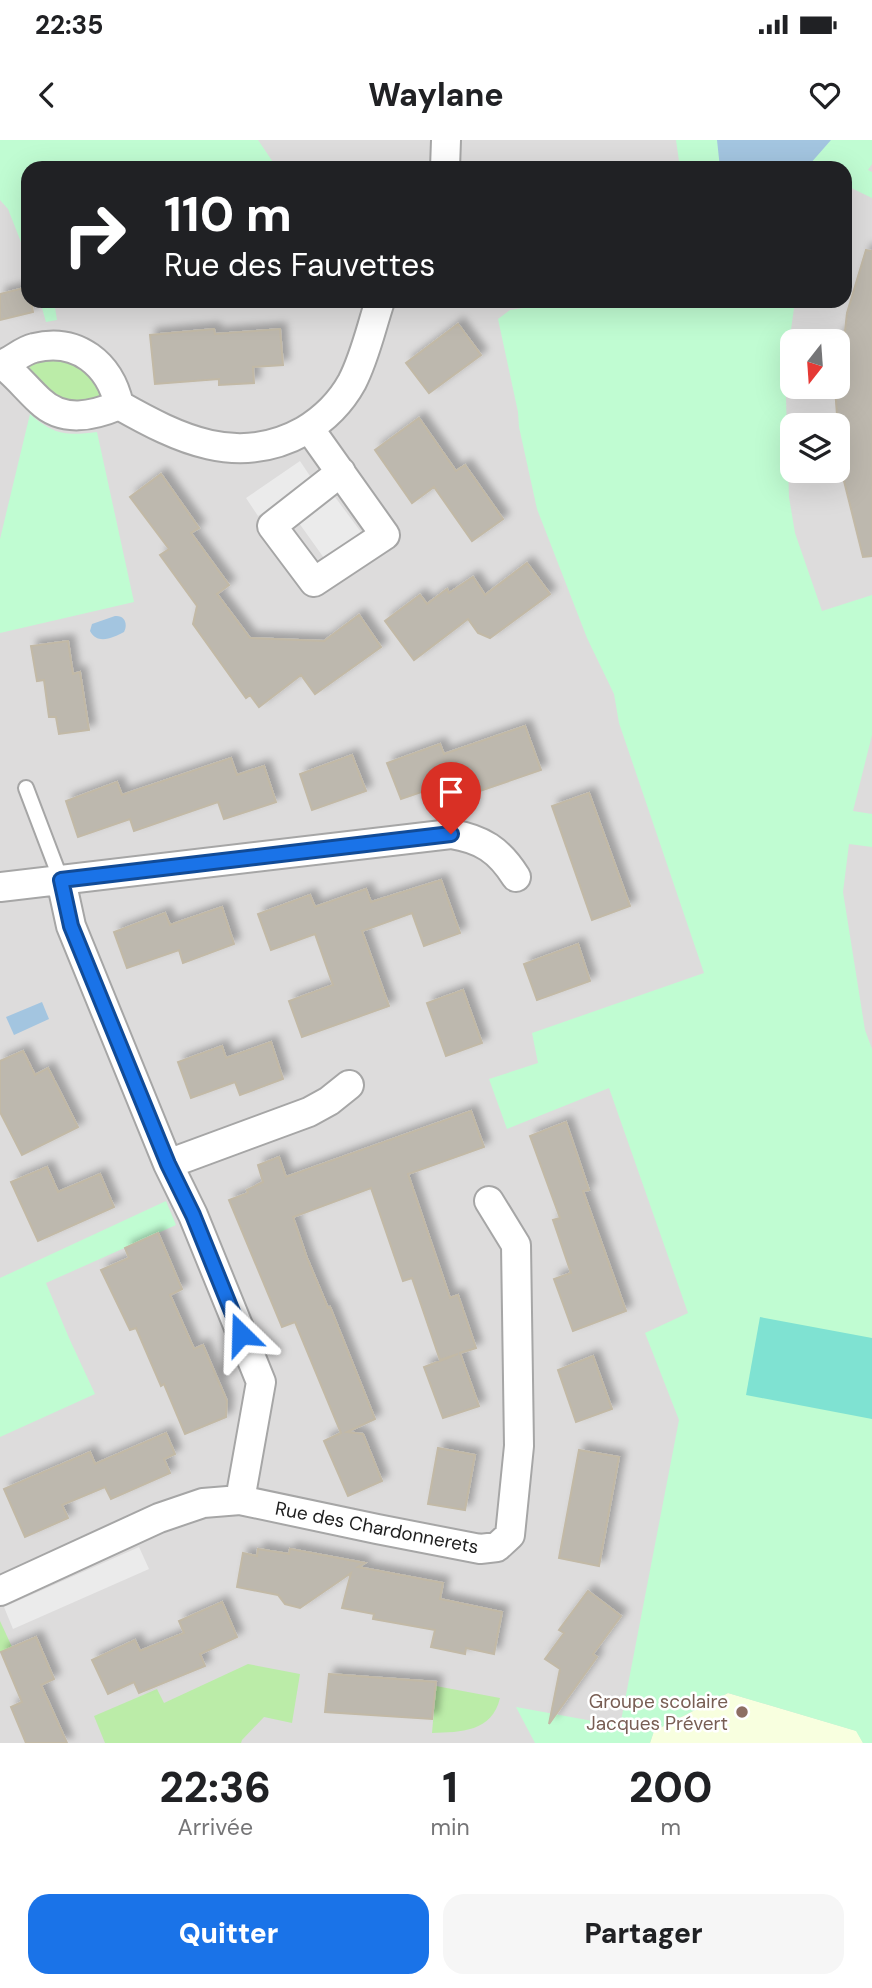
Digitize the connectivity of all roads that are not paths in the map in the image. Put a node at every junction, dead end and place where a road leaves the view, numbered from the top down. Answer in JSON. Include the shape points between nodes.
{"nodes":[{"id":1,"x":446,"y":140,"type":"edge"},
{"id":2,"x":445,"y":161,"type":"edge"},
{"id":3,"x":378,"y":308,"type":"edge"},
{"id":4,"x":2,"y":365,"type":"edge"},
{"id":5,"x":119,"y":405,"type":"junction"},
{"id":6,"x":309,"y":428,"type":"junction"},
{"id":7,"x":341,"y":472,"type":"dead end"},
{"id":8,"x":26,"y":788,"type":"dead end"},
{"id":9,"x":516,"y":877,"type":"dead end"},
{"id":10,"x":61,"y":880,"type":"junction"},
{"id":11,"x":0,"y":887,"type":"edge"},
{"id":12,"x":349,"y":1085,"type":"dead end"},
{"id":13,"x":168,"y":1164,"type":"junction"},
{"id":14,"x":489,"y":1201,"type":"dead end"},
{"id":15,"x":240,"y":1500,"type":"junction"},
{"id":16,"x":0,"y":1591,"type":"edge"}],
"edges":[{"from":1,"to":2,"type":"street"},
{"from":3,"to":6,"type":"street","via":[[351,383],[340,400]]},
{"from":4,"to":5,"type":"street","via":[[56,412],[85,415]]},
{"from":4,"to":5,"type":"street","via":[[31,348],[47,345],[79,351],[102,367]]},
{"from":5,"to":6,"type":"street","via":[[188,439],[230,449],[272,444]]},
{"from":6,"to":7,"type":"street"},
{"from":8,"to":10,"type":"lane"},
{"from":9,"to":10,"type":"street","via":[[495,851],[451,834]]},
{"from":10,"to":11,"type":"street"},
{"from":10,"to":13,"type":"street","via":[[71,926]]},
{"from":12,"to":13,"type":"street","via":[[309,1112]]},
{"from":13,"to":15,"type":"street","via":[[261,1382]]},
{"from":14,"to":15,"type":"street","name":"Rue des Chardonnerets","via":[[516,1245],[519,1446],[510,1535],[497,1547],[480,1549]]},
{"from":15,"to":16,"type":"street","name":"Rue des Chardonnerets","via":[[203,1503],[159,1518]]}]}
